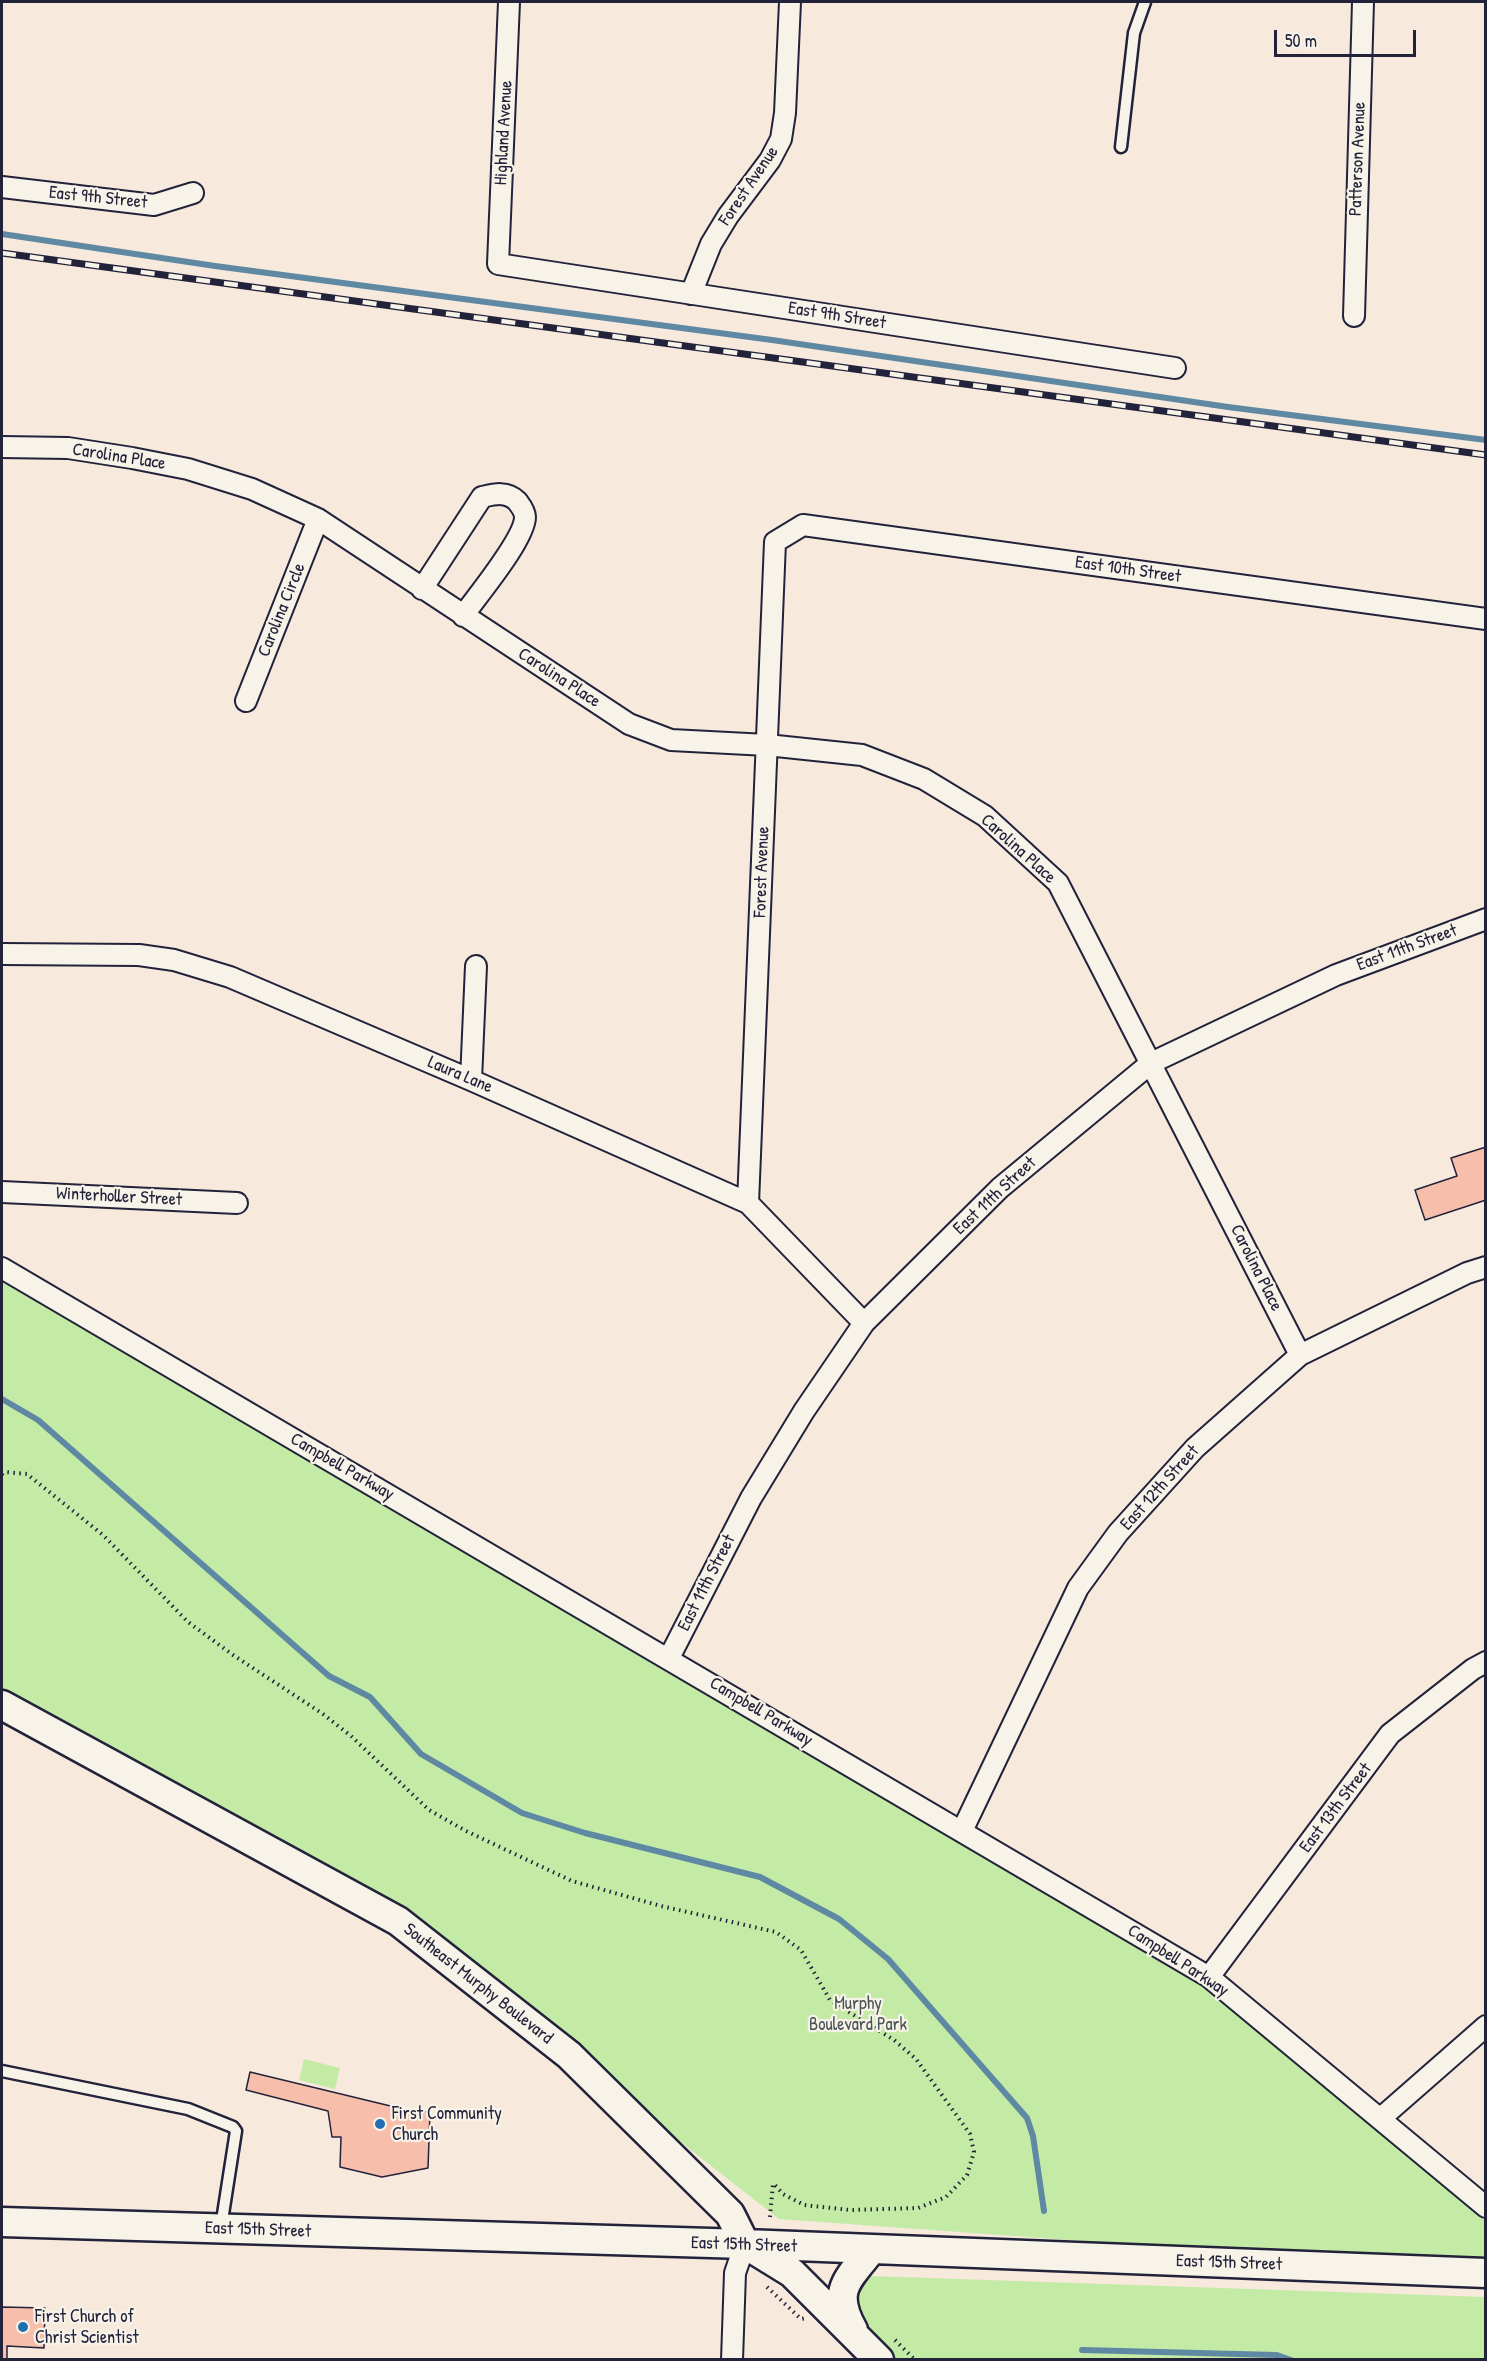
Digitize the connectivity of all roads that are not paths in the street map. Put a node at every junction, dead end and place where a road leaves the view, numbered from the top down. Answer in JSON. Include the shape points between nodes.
{"nodes":[{"id":1,"x":509,"y":2,"type":"edge"},
{"id":2,"x":790,"y":2,"type":"edge"},
{"id":3,"x":1145,"y":2,"type":"edge"},
{"id":4,"x":1363,"y":2,"type":"edge"},
{"id":5,"x":1121,"y":147,"type":"dead end"},
{"id":6,"x":2,"y":187,"type":"edge"},
{"id":7,"x":194,"y":193,"type":"dead end"},
{"id":8,"x":498,"y":264,"type":"joint"},
{"id":9,"x":692,"y":294,"type":"junction"},
{"id":10,"x":1353,"y":316,"type":"dead end"},
{"id":11,"x":1175,"y":368,"type":"dead end"},
{"id":12,"x":2,"y":447,"type":"edge"},
{"id":13,"x":318,"y":519,"type":"junction"},
{"id":14,"x":775,"y":542,"type":"joint"},
{"id":15,"x":422,"y":589,"type":"junction"},
{"id":16,"x":463,"y":616,"type":"junction"},
{"id":17,"x":1485,"y":619,"type":"edge"},
{"id":18,"x":246,"y":701,"type":"dead end"},
{"id":19,"x":767,"y":745,"type":"junction"},
{"id":20,"x":1485,"y":919,"type":"edge"},
{"id":21,"x":2,"y":954,"type":"edge"},
{"id":22,"x":476,"y":966,"type":"dead end"},
{"id":23,"x":1151,"y":1063,"type":"junction"},
{"id":24,"x":471,"y":1080,"type":"junction"},
{"id":25,"x":2,"y":1192,"type":"edge"},
{"id":26,"x":237,"y":1203,"type":"dead end"},
{"id":27,"x":748,"y":1203,"type":"junction"},
{"id":28,"x":1485,"y":1267,"type":"edge"},
{"id":29,"x":2,"y":1268,"type":"edge"},
{"id":30,"x":864,"y":1323,"type":"junction"},
{"id":31,"x":1300,"y":1354,"type":"junction"},
{"id":32,"x":669,"y":1658,"type":"junction"},
{"id":33,"x":1485,"y":1662,"type":"edge"},
{"id":34,"x":3,"y":1706,"type":"edge"},
{"id":35,"x":962,"y":1831,"type":"junction"},
{"id":36,"x":1209,"y":1977,"type":"junction"},
{"id":37,"x":1485,"y":2026,"type":"edge"},
{"id":38,"x":2,"y":2071,"type":"edge"},
{"id":39,"x":1381,"y":2118,"type":"junction"},
{"id":40,"x":1485,"y":2207,"type":"edge"},
{"id":41,"x":2,"y":2222,"type":"edge"},
{"id":42,"x":221,"y":2229,"type":"junction"},
{"id":43,"x":745,"y":2244,"type":"junction"},
{"id":44,"x":872,"y":2249,"type":"junction"},
{"id":45,"x":1485,"y":2273,"type":"edge"},
{"id":46,"x":857,"y":2337,"type":"junction"},
{"id":47,"x":732,"y":2360,"type":"edge"},
{"id":48,"x":879,"y":2360,"type":"edge"}],
"edges":[{"from":1,"to":8,"type":"street","name":"Highland Avenue"},
{"from":2,"to":9,"type":"street","name":"Forest Avenue","via":[[781,139],[711,244]]},
{"from":3,"to":5,"type":"lane","via":[[1134,33]]},
{"from":4,"to":10,"type":"street","name":"Patterson Avenue"},
{"from":6,"to":7,"type":"street","name":"East 9th Street","via":[[154,205]]},
{"from":8,"to":9,"type":"street","name":"East 9th Street"},
{"from":9,"to":11,"type":"street","name":"East 9th Street"},
{"from":12,"to":13,"type":"street","name":"Carolina Place","via":[[68,448],[188,470],[252,489]]},
{"from":13,"to":15,"type":"street","name":"Carolina Place"},
{"from":13,"to":18,"type":"street","name":"Carolina Circle"},
{"from":14,"to":17,"type":"street","name":"East 10th Street","via":[[803,525]]},
{"from":14,"to":19,"type":"street","name":"Forest Avenue"},
{"from":15,"to":16,"type":"street","name":"Carolina Place"},
{"from":15,"to":16,"type":"street","via":[[482,497],[511,495],[525,517],[518,538]]},
{"from":16,"to":19,"type":"street","name":"Carolina Place","via":[[629,723],[671,740]]},
{"from":19,"to":23,"type":"street","name":"Carolina Place","via":[[862,755],[924,779],[985,816],[1058,883]]},
{"from":19,"to":27,"type":"street","name":"Forest Avenue"},
{"from":20,"to":23,"type":"street","name":"East 11th Street","via":[[1336,975]]},
{"from":21,"to":24,"type":"street","name":"Laura Lane","via":[[139,956],[189,964],[230,977]]},
{"from":22,"to":24,"type":"street"},
{"from":23,"to":30,"type":"street","name":"East 11th Street","via":[[1000,1188]]},
{"from":23,"to":31,"type":"street","name":"Carolina Place"},
{"from":24,"to":27,"type":"street","name":"Laura Lane"},
{"from":25,"to":26,"type":"street","name":"Winterholler Street"},
{"from":27,"to":30,"type":"street","name":"Laura Lane"},
{"from":28,"to":31,"type":"street","name":"East 12th Street"},
{"from":29,"to":32,"type":"street","name":"Campbell Parkway"},
{"from":30,"to":32,"type":"street","name":"East 11th Street","via":[[751,1498]]},
{"from":31,"to":35,"type":"street","name":"East 12th Street","via":[[1194,1448],[1118,1533],[1078,1588]]},
{"from":32,"to":35,"type":"street","name":"Campbell Parkway"},
{"from":33,"to":36,"type":"street","name":"East 13th Street","via":[[1390,1734]]},
{"from":34,"to":43,"type":"main road","name":"Southeast Murphy Boulevard","via":[[398,1921],[569,2055],[730,2214]]},
{"from":35,"to":36,"type":"street","name":"Campbell Parkway"},
{"from":36,"to":39,"type":"street","name":"Campbell Parkway"},
{"from":37,"to":39,"type":"street"},
{"from":38,"to":42,"type":"lane","via":[[188,2109],[236,2128]]},
{"from":39,"to":40,"type":"street","name":"Campbell Parkway"},
{"from":41,"to":42,"type":"main road","name":"East 15th Street"},
{"from":42,"to":43,"type":"main road","name":"East 15th Street"},
{"from":43,"to":44,"type":"main road","name":"East 15th Street"},
{"from":43,"to":46,"type":"main road","via":[[792,2273]]},
{"from":43,"to":47,"type":"street","via":[[735,2273]]},
{"from":44,"to":45,"type":"main road","name":"East 15th Street"},
{"from":44,"to":46,"type":"main road","via":[[843,2288],[844,2314]]},
{"from":46,"to":48,"type":"main road"}]}
